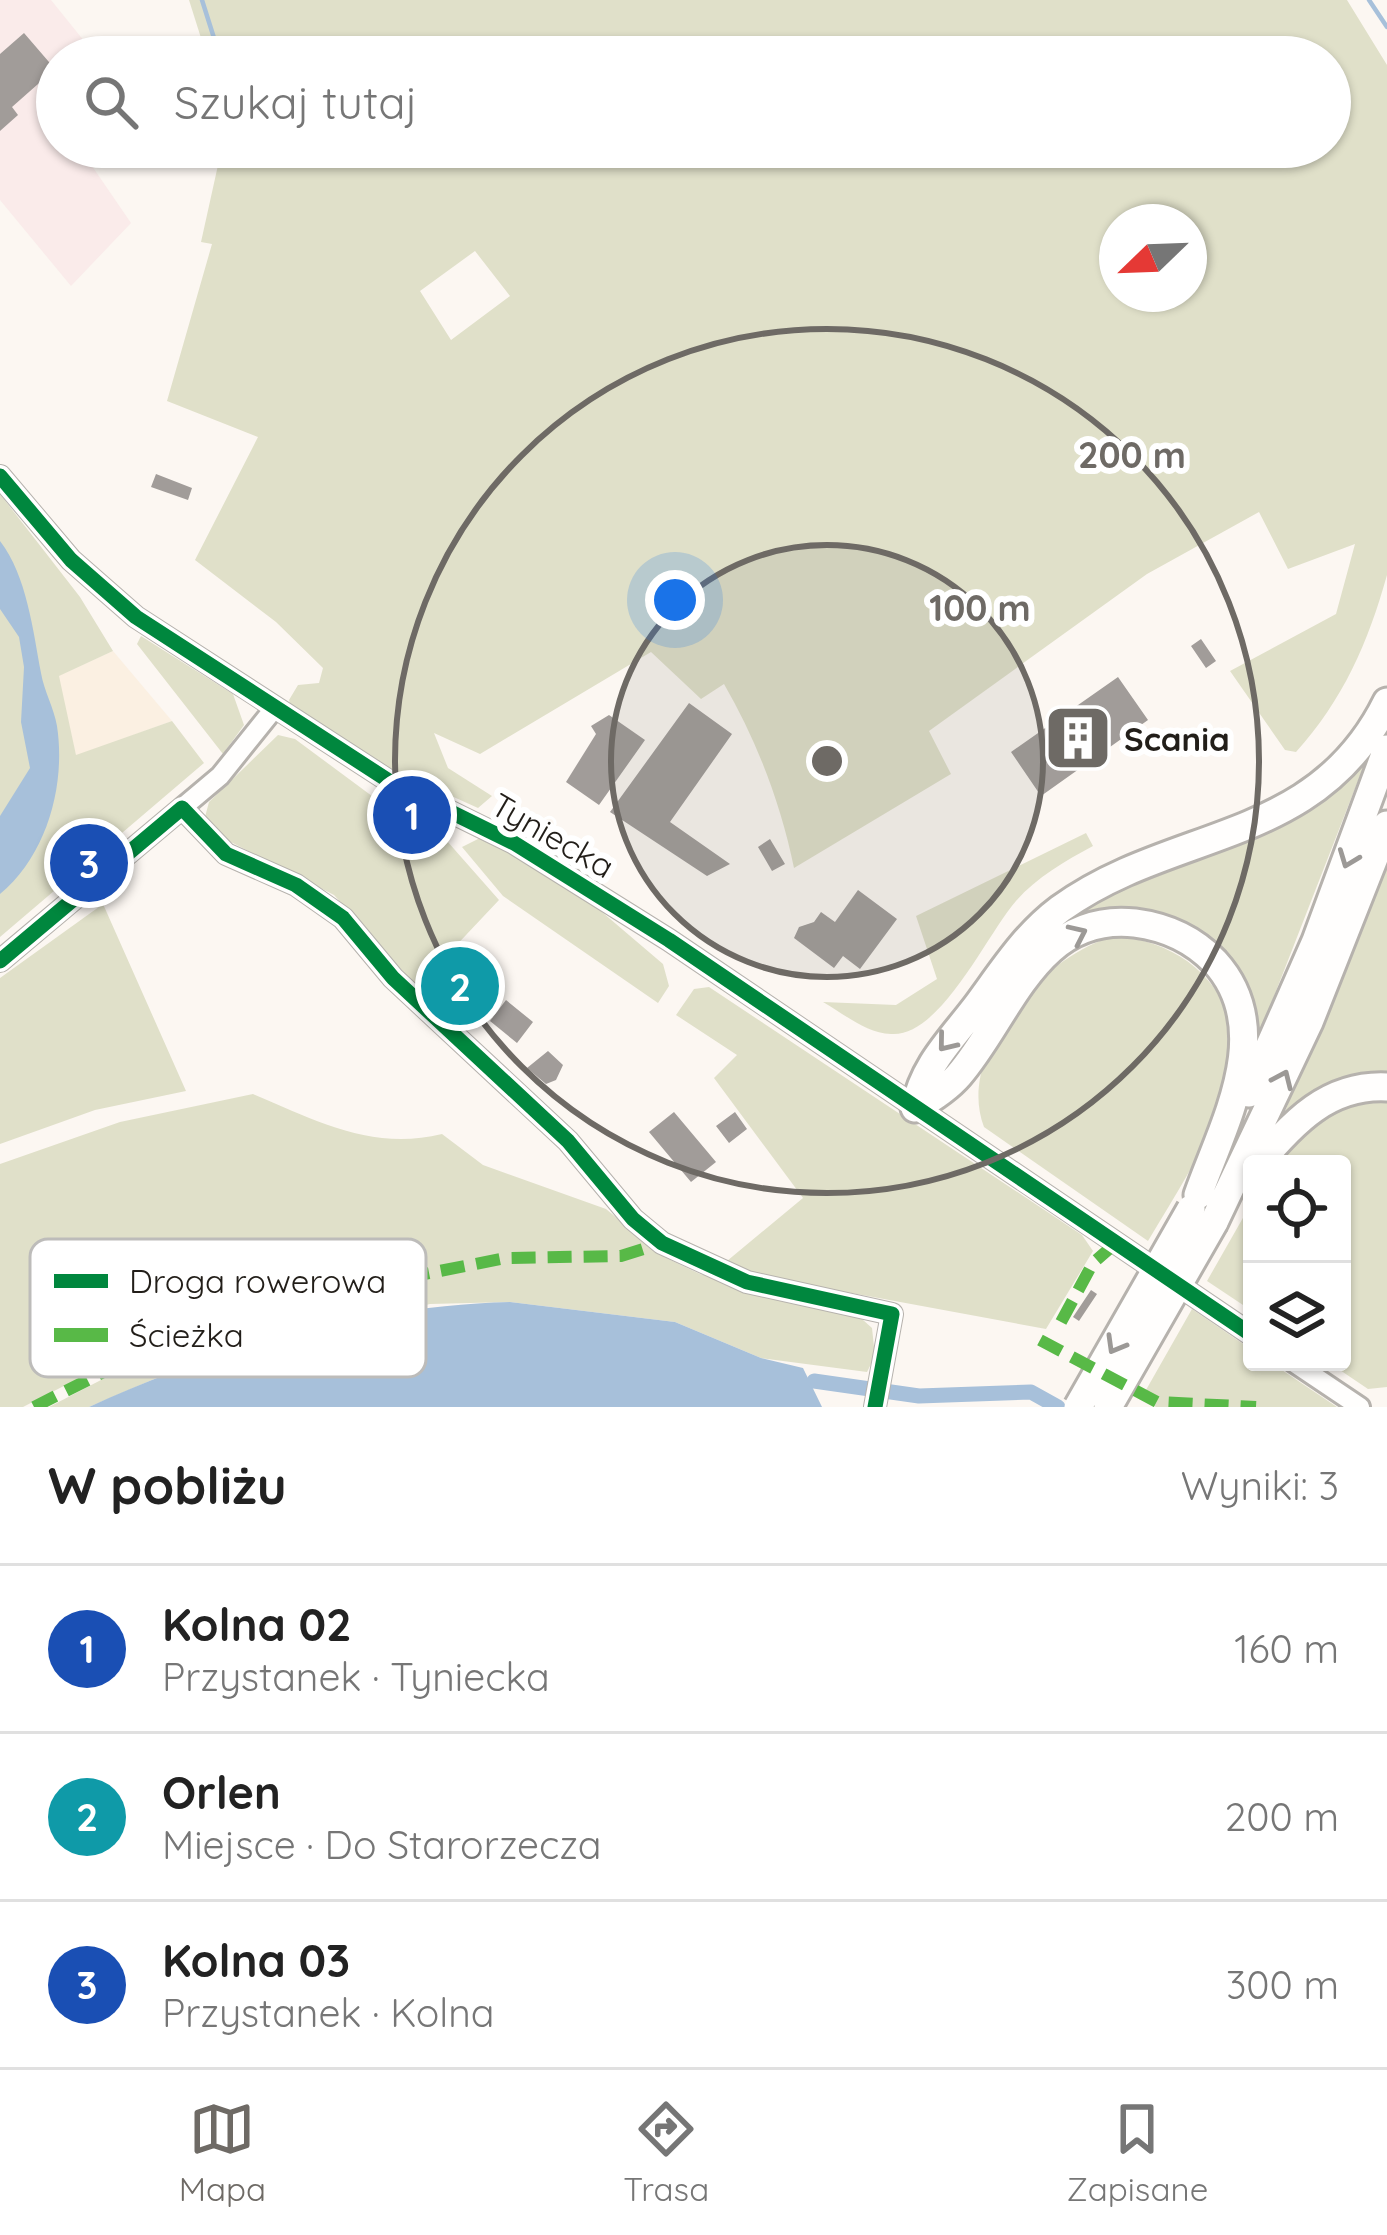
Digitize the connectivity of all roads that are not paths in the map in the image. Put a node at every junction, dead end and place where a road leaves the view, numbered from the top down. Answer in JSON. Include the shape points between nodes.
{"nodes":[{"id":1,"x":0,"y":476,"type":"edge"},
{"id":2,"x":1387,"y":702,"type":"edge"},
{"id":3,"x":273,"y":710,"type":"junction"},
{"id":4,"x":1387,"y":749,"type":"edge"},
{"id":5,"x":182,"y":808,"type":"junction"},
{"id":6,"x":1387,"y":825,"type":"edge"},
{"id":7,"x":0,"y":961,"type":"edge"},
{"id":8,"x":1387,"y":1087,"type":"edge"},
{"id":9,"x":915,"y":1108,"type":"junction"},
{"id":10,"x":1266,"y":1155,"type":"edge"},
{"id":11,"x":1243,"y":1179,"type":"edge"},
{"id":12,"x":1201,"y":1209,"type":"junction"},
{"id":13,"x":1243,"y":1329,"type":"edge"},
{"id":14,"x":1306,"y":1371,"type":"edge"},
{"id":15,"x":876,"y":1404,"type":"edge"},
{"id":16,"x":1078,"y":1407,"type":"edge"},
{"id":17,"x":1108,"y":1407,"type":"edge"},
{"id":18,"x":1360,"y":1407,"type":"edge"}],
"edges":[{"from":1,"to":3,"type":"street","name":"Tyniecka","via":[[107,593]]},
{"from":2,"to":9,"type":"highway","one_way":true,"via":[[1352,757],[1290,808],[1113,879],[1060,910],[1016,950],[928,1066]]},
{"from":3,"to":5,"type":"street","via":[[232,764]]},
{"from":3,"to":9,"type":"street","name":"Tyniecka","via":[[392,783],[544,860]]},
{"from":4,"to":12,"type":"highway","one_way":true,"via":[[1316,941]]},
{"from":5,"to":7,"type":"street"},
{"from":5,"to":15,"type":"street","via":[[226,854],[296,884],[343,918],[393,978],[568,1141],[662,1243],[747,1282],[892,1314]]},
{"from":12,"to":6,"type":"highway","one_way":true,"via":[[1309,1022]]},
{"from":8,"to":10,"type":"highway","via":[[1328,1098]]},
{"from":9,"to":12,"type":"highway","one_way":true,"via":[[955,1081],[1049,950],[1092,926],[1123,922],[1176,932],[1218,965],[1244,1030],[1242,1070]]},
{"from":9,"to":13,"type":"street","name":"Tyniecka"},
{"from":11,"to":12,"type":"highway"},
{"from":12,"to":16,"type":"highway","one_way":true,"bridge":true},
{"from":12,"to":17,"type":"highway","bridge":true},
{"from":14,"to":18,"type":"street"}]}
